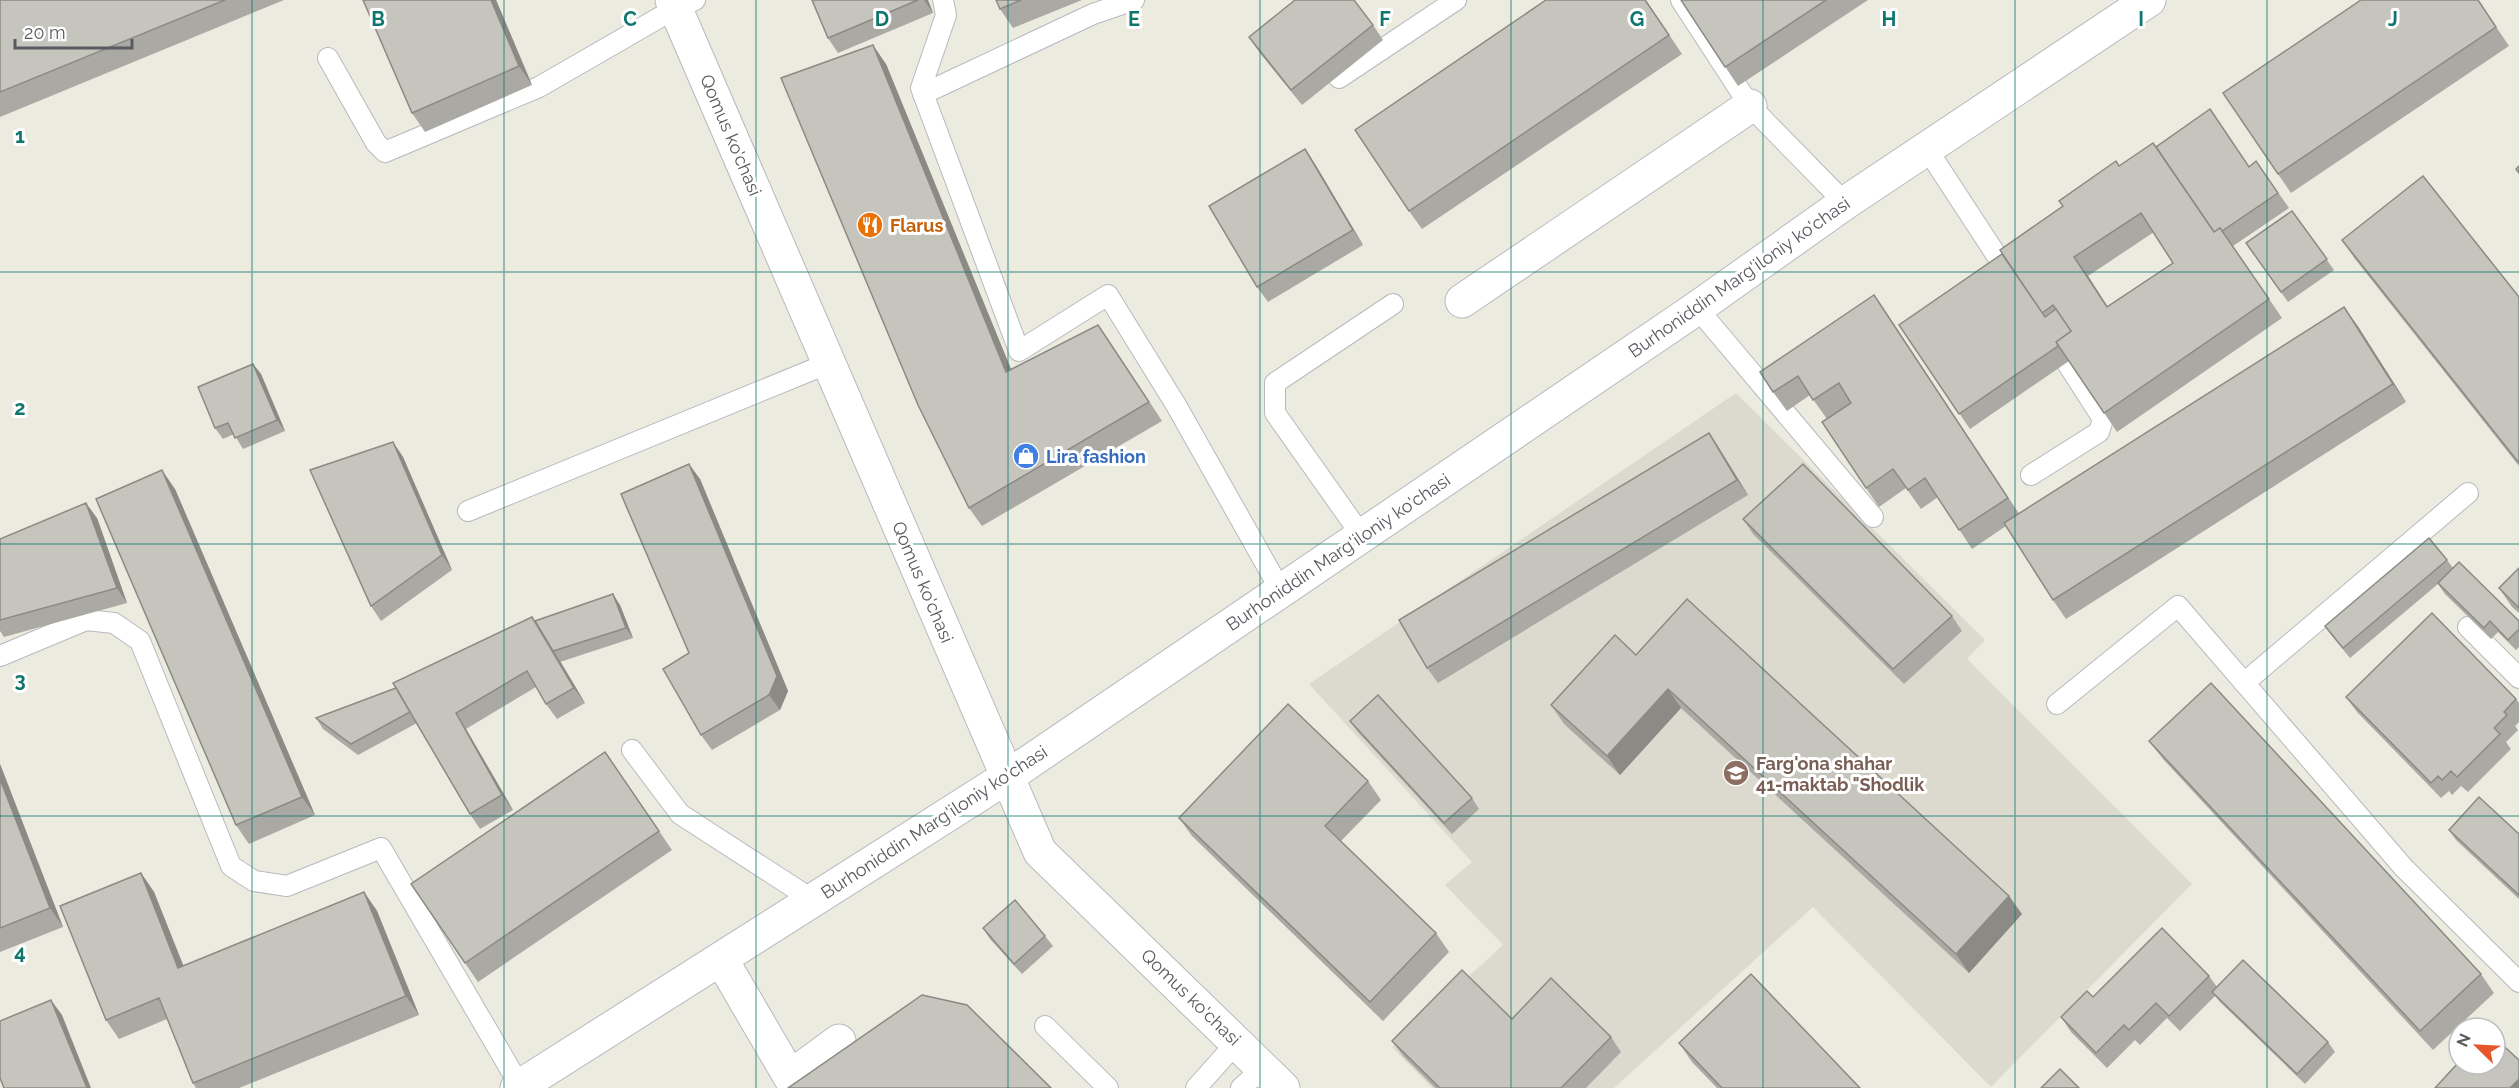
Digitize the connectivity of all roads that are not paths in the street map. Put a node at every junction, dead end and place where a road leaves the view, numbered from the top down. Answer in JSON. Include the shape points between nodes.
{"nodes":[{"id":1,"x":943,"y":0,"type":"edge"},
{"id":2,"x":1134,"y":0,"type":"edge"},
{"id":3,"x":1456,"y":0,"type":"edge"},
{"id":4,"x":1681,"y":0,"type":"edge"},
{"id":5,"x":2149,"y":0,"type":"edge"},
{"id":6,"x":681,"y":3,"type":"edge"},
{"id":7,"x":328,"y":58,"type":"dead end"},
{"id":8,"x":1339,"y":78,"type":"edge"},
{"id":9,"x":923,"y":94,"type":"junction"},
{"id":10,"x":1750,"y":106,"type":"junction"},
{"id":11,"x":1928,"y":149,"type":"junction"},
{"id":12,"x":1845,"y":203,"type":"junction"},
{"id":13,"x":2008,"y":273,"type":"edge"},
{"id":14,"x":1462,"y":301,"type":"dead end"},
{"id":15,"x":1393,"y":304,"type":"dead end"},
{"id":16,"x":1697,"y":308,"type":"junction"},
{"id":17,"x":829,"y":363,"type":"junction"},
{"id":18,"x":2067,"y":363,"type":"edge"},
{"id":19,"x":2031,"y":476,"type":"dead end"},
{"id":20,"x":2468,"y":493,"type":"dead end"},
{"id":21,"x":468,"y":511,"type":"dead end"},
{"id":22,"x":1873,"y":517,"type":"edge"},
{"id":23,"x":1362,"y":536,"type":"junction"},
{"id":24,"x":1281,"y":591,"type":"junction"},
{"id":25,"x":2468,"y":627,"type":"edge"},
{"id":26,"x":0,"y":656,"type":"edge"},
{"id":27,"x":2519,"y":678,"type":"edge"},
{"id":28,"x":2244,"y":683,"type":"junction"},
{"id":29,"x":2057,"y":704,"type":"dead end"},
{"id":30,"x":632,"y":750,"type":"dead end"},
{"id":31,"x":1007,"y":777,"type":"junction"},
{"id":32,"x":813,"y":900,"type":"junction"},
{"id":33,"x":721,"y":958,"type":"junction"},
{"id":34,"x":2519,"y":982,"type":"edge"},
{"id":35,"x":1045,"y":1026,"type":"dead end"},
{"id":36,"x":840,"y":1041,"type":"dead end"},
{"id":37,"x":1238,"y":1042,"type":"junction"},
{"id":38,"x":782,"y":1082,"type":"edge"},
{"id":39,"x":1262,"y":1082,"type":"edge"},
{"id":40,"x":519,"y":1087,"type":"edge"},
{"id":41,"x":1108,"y":1088,"type":"edge"},
{"id":42,"x":1196,"y":1088,"type":"edge"}],
"edges":[{"from":1,"to":9,"type":"lane","via":[[946,15],[921,88]]},
{"from":2,"to":9,"type":"lane","via":[[1093,14]]},
{"from":3,"to":8,"type":"lane"},
{"from":4,"to":10,"type":"lane"},
{"from":5,"to":11,"type":"street","name":"Burhoniddin Marg'iloniy ko'chasi"},
{"from":6,"to":7,"type":"lane","via":[[539,87],[385,152],[376,143]]},
{"from":6,"to":17,"type":"street","name":"Qomus ko'chasi"},
{"from":9,"to":24,"type":"lane","via":[[1019,351],[1108,295],[1176,405]]},
{"from":10,"to":12,"type":"lane"},
{"from":10,"to":14,"type":"street"},
{"from":11,"to":12,"type":"street","name":"Burhoniddin Marg'iloniy ko'chasi"},
{"from":11,"to":13,"type":"lane"},
{"from":12,"to":16,"type":"street","name":"Burhoniddin Marg'iloniy ko'chasi"},
{"from":15,"to":23,"type":"lane","via":[[1275,384],[1275,413]]},
{"from":16,"to":22,"type":"lane"},
{"from":16,"to":23,"type":"street","name":"Burhoniddin Marg'iloniy ko'chasi"},
{"from":17,"to":21,"type":"lane"},
{"from":17,"to":31,"type":"street","name":"Qomus ko'chasi"},
{"from":18,"to":19,"type":"lane","via":[[2103,419],[2103,425],[2099,432]]},
{"from":20,"to":28,"type":"lane"},
{"from":23,"to":24,"type":"street","name":"Burhoniddin Marg'iloniy ko'chasi"},
{"from":24,"to":31,"type":"street","name":"Burhoniddin Marg'iloniy ko'chasi"},
{"from":25,"to":27,"type":"lane"},
{"from":26,"to":40,"type":"lane","via":[[86,620],[114,623],[140,641],[231,866],[254,881],[287,886],[381,848]]},
{"from":28,"to":29,"type":"lane","via":[[2178,606]]},
{"from":28,"to":34,"type":"lane","via":[[2404,868]]},
{"from":30,"to":32,"type":"lane","via":[[680,814]]},
{"from":31,"to":32,"type":"street","name":"Burhoniddin Marg'iloniy ko'chasi"},
{"from":31,"to":37,"type":"street","name":"Qomus ko'chasi","via":[[1040,852]]},
{"from":32,"to":33,"type":"street","name":"Burhoniddin Marg'iloniy ko'chasi"},
{"from":33,"to":38,"type":"street"},
{"from":33,"to":40,"type":"street","name":"Burhoniddin Marg'iloniy ko'chasi"},
{"from":35,"to":41,"type":"lane"},
{"from":36,"to":38,"type":"street"},
{"from":37,"to":39,"type":"street","name":"Qomus ko'chasi"},
{"from":37,"to":42,"type":"lane"}]}
